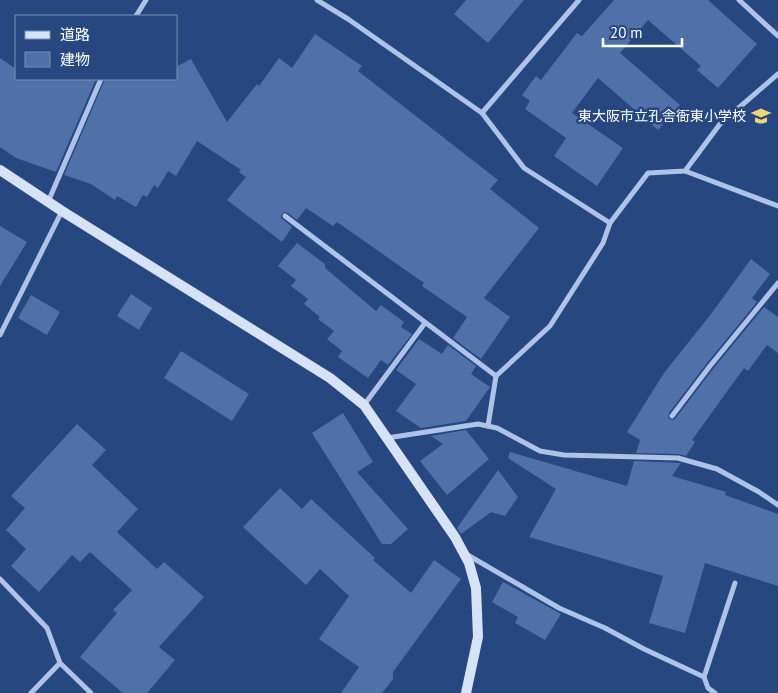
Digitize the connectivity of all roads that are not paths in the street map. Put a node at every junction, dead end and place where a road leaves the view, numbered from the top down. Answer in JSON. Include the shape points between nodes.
{"nodes":[{"id":1,"x":146,"y":0,"type":"edge"},
{"id":2,"x":318,"y":0,"type":"edge"},
{"id":3,"x":579,"y":0,"type":"edge"},
{"id":4,"x":739,"y":0,"type":"edge"},
{"id":5,"x":137,"y":15,"type":"edge"},
{"id":6,"x":778,"y":36,"type":"edge"},
{"id":7,"x":778,"y":74,"type":"edge"},
{"id":8,"x":101,"y":80,"type":"edge"},
{"id":9,"x":482,"y":113,"type":"junction"},
{"id":10,"x":0,"y":170,"type":"edge"},
{"id":11,"x":685,"y":171,"type":"junction"},
{"id":12,"x":48,"y":202,"type":"junction"},
{"id":13,"x":778,"y":206,"type":"edge"},
{"id":14,"x":62,"y":211,"type":"junction"},
{"id":15,"x":285,"y":216,"type":"dead end"},
{"id":16,"x":610,"y":222,"type":"junction"},
{"id":17,"x":778,"y":282,"type":"edge"},
{"id":18,"x":425,"y":323,"type":"junction"},
{"id":19,"x":0,"y":335,"type":"edge"},
{"id":20,"x":496,"y":376,"type":"junction"},
{"id":21,"x":364,"y":405,"type":"junction"},
{"id":22,"x":672,"y":416,"type":"dead end"},
{"id":23,"x":488,"y":426,"type":"junction"},
{"id":24,"x":386,"y":438,"type":"junction"},
{"id":25,"x":778,"y":505,"type":"edge"},
{"id":26,"x":464,"y":553,"type":"junction"},
{"id":27,"x":0,"y":579,"type":"edge"},
{"id":28,"x":735,"y":583,"type":"dead end"},
{"id":29,"x":60,"y":663,"type":"junction"},
{"id":30,"x":704,"y":677,"type":"junction"},
{"id":31,"x":31,"y":693,"type":"edge"},
{"id":32,"x":91,"y":693,"type":"edge"},
{"id":33,"x":466,"y":693,"type":"edge"},
{"id":34,"x":715,"y":693,"type":"edge"}],
"edges":[{"from":1,"to":5,"type":"street"},
{"from":2,"to":9,"type":"street"},
{"from":3,"to":9,"type":"street"},
{"from":4,"to":6,"type":"street"},
{"from":7,"to":11,"type":"street","via":[[720,124]]},
{"from":8,"to":12,"type":"street"},
{"from":9,"to":16,"type":"street","via":[[524,168]]},
{"from":10,"to":12,"type":"street"},
{"from":11,"to":13,"type":"street"},
{"from":11,"to":16,"type":"street","via":[[648,173]]},
{"from":12,"to":14,"type":"street"},
{"from":14,"to":19,"type":"street"},
{"from":14,"to":21,"type":"street","via":[[330,378]]},
{"from":15,"to":18,"type":"street"},
{"from":16,"to":20,"type":"street","via":[[603,243],[550,326]]},
{"from":17,"to":22,"type":"street"},
{"from":18,"to":20,"type":"street"},
{"from":18,"to":21,"type":"street"},
{"from":20,"to":23,"type":"street"},
{"from":21,"to":24,"type":"street"},
{"from":23,"to":24,"type":"street","via":[[478,424]]},
{"from":23,"to":25,"type":"street","via":[[540,451],[564,455],[678,458],[717,470]]},
{"from":24,"to":26,"type":"street"},
{"from":26,"to":30,"type":"street","via":[[560,608]]},
{"from":26,"to":33,"type":"street","via":[[476,588],[478,637]]},
{"from":27,"to":29,"type":"street","via":[[46,628]]},
{"from":28,"to":30,"type":"street"},
{"from":29,"to":31,"type":"street"},
{"from":29,"to":32,"type":"street"},
{"from":30,"to":34,"type":"street","via":[[708,688]]}]}
